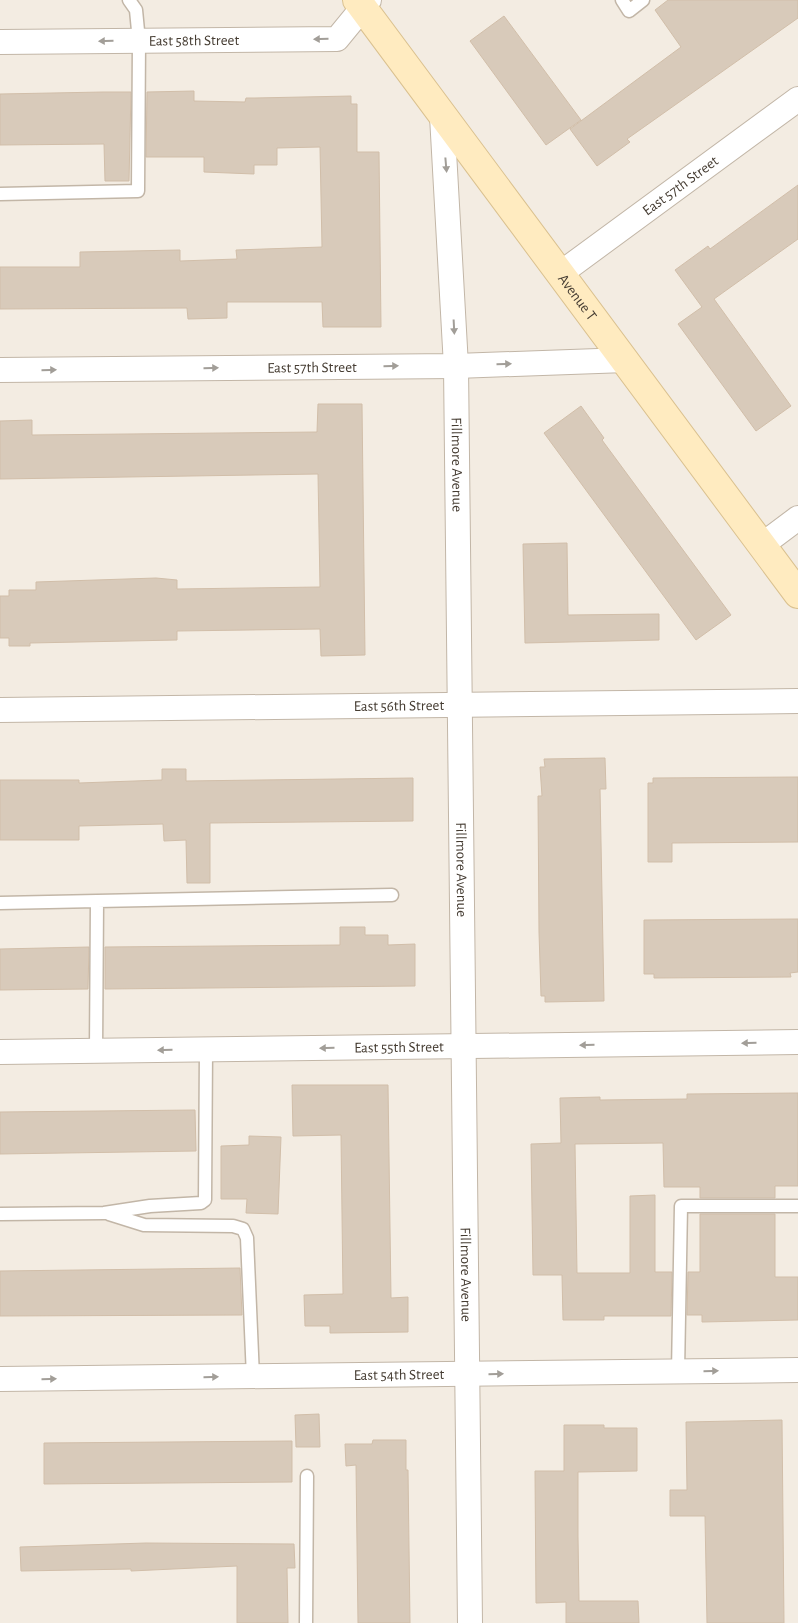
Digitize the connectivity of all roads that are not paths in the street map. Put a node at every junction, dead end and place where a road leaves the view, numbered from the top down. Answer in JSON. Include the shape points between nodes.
{"nodes":[{"id":1,"x":128,"y":0,"type":"edge"},
{"id":2,"x":622,"y":0,"type":"edge"},
{"id":3,"x":643,"y":0,"type":"edge"},
{"id":4,"x":363,"y":3,"type":"edge"},
{"id":5,"x":139,"y":41,"type":"junction"},
{"id":6,"x":0,"y":42,"type":"edge"},
{"id":7,"x":798,"y":99,"type":"edge"},
{"id":8,"x":442,"y":116,"type":"junction"},
{"id":9,"x":0,"y":194,"type":"edge"},
{"id":10,"x":561,"y":272,"type":"junction"},
{"id":11,"x":626,"y":360,"type":"junction"},
{"id":12,"x":456,"y":366,"type":"junction"},
{"id":13,"x":0,"y":370,"type":"edge"},
{"id":14,"x":798,"y":518,"type":"edge"},
{"id":15,"x":762,"y":545,"type":"junction"},
{"id":16,"x":798,"y":594,"type":"edge"},
{"id":17,"x":798,"y":701,"type":"edge"},
{"id":18,"x":460,"y":706,"type":"junction"},
{"id":19,"x":0,"y":710,"type":"edge"},
{"id":20,"x":392,"y":895,"type":"dead end"},
{"id":21,"x":97,"y":901,"type":"junction"},
{"id":22,"x":0,"y":902,"type":"edge"},
{"id":23,"x":798,"y":1042,"type":"edge"},
{"id":24,"x":463,"y":1046,"type":"junction"},
{"id":25,"x":206,"y":1049,"type":"junction"},
{"id":26,"x":96,"y":1051,"type":"junction"},
{"id":27,"x":0,"y":1052,"type":"edge"},
{"id":28,"x":798,"y":1206,"type":"edge"},
{"id":29,"x":104,"y":1213,"type":"junction"},
{"id":30,"x":0,"y":1214,"type":"edge"},
{"id":31,"x":798,"y":1370,"type":"edge"},
{"id":32,"x":678,"y":1372,"type":"junction"},
{"id":33,"x":467,"y":1375,"type":"junction"},
{"id":34,"x":253,"y":1377,"type":"junction"},
{"id":35,"x":0,"y":1380,"type":"edge"},
{"id":36,"x":307,"y":1476,"type":"dead end"},
{"id":37,"x":306,"y":1623,"type":"edge"},
{"id":38,"x":470,"y":1623,"type":"edge"}],
"edges":[{"from":1,"to":5,"type":"lane","via":[[136,10]]},
{"from":2,"to":3,"type":"lane","via":[[629,11]]},
{"from":4,"to":5,"type":"street","name":"East 58th Street","one_way":true,"via":[[337,38]]},
{"from":4,"to":8,"type":"main road","name":"Avenue T"},
{"from":5,"to":6,"type":"street","name":"East 58th Street","one_way":true},
{"from":5,"to":9,"type":"lane","via":[[138,191]]},
{"from":7,"to":10,"type":"street","name":"East 57th Street"},
{"from":8,"to":10,"type":"main road","name":"Avenue T"},
{"from":8,"to":12,"type":"street","name":"Fillmore Avenue","one_way":true},
{"from":10,"to":11,"type":"main road","name":"Avenue T"},
{"from":12,"to":11,"type":"street","name":"East 57th Street","one_way":true},
{"from":11,"to":15,"type":"main road","name":"Avenue T"},
{"from":13,"to":12,"type":"street","name":"East 57th Street","one_way":true},
{"from":12,"to":18,"type":"street","name":"Fillmore Avenue"},
{"from":14,"to":15,"type":"street"},
{"from":15,"to":16,"type":"main road","name":"Avenue T"},
{"from":17,"to":18,"type":"street","name":"East 56th Street"},
{"from":18,"to":19,"type":"street","name":"East 56th Street"},
{"from":18,"to":24,"type":"street","name":"Fillmore Avenue"},
{"from":20,"to":21,"type":"lane"},
{"from":21,"to":22,"type":"lane"},
{"from":21,"to":26,"type":"lane"},
{"from":23,"to":24,"type":"street","name":"East 55th Street","one_way":true},
{"from":24,"to":25,"type":"street","name":"East 55th Street","one_way":true},
{"from":24,"to":33,"type":"street","name":"Fillmore Avenue"},
{"from":25,"to":26,"type":"street","name":"East 55th Street","one_way":true},
{"from":25,"to":29,"type":"lane","via":[[205,1200]]},
{"from":26,"to":27,"type":"street","name":"East 55th Street"},
{"from":28,"to":32,"type":"lane","via":[[681,1206]]},
{"from":29,"to":30,"type":"lane"},
{"from":29,"to":34,"type":"lane","via":[[144,1225],[233,1226],[243,1229],[247,1238]]},
{"from":32,"to":31,"type":"street","name":"East 54th Street","one_way":true},
{"from":33,"to":32,"type":"street","name":"East 54th Street","one_way":true},
{"from":33,"to":34,"type":"street","name":"East 54th Street"},
{"from":33,"to":38,"type":"street","name":"Fillmore Avenue"},
{"from":35,"to":34,"type":"street","name":"East 54th Street","one_way":true},
{"from":36,"to":37,"type":"lane"}]}
